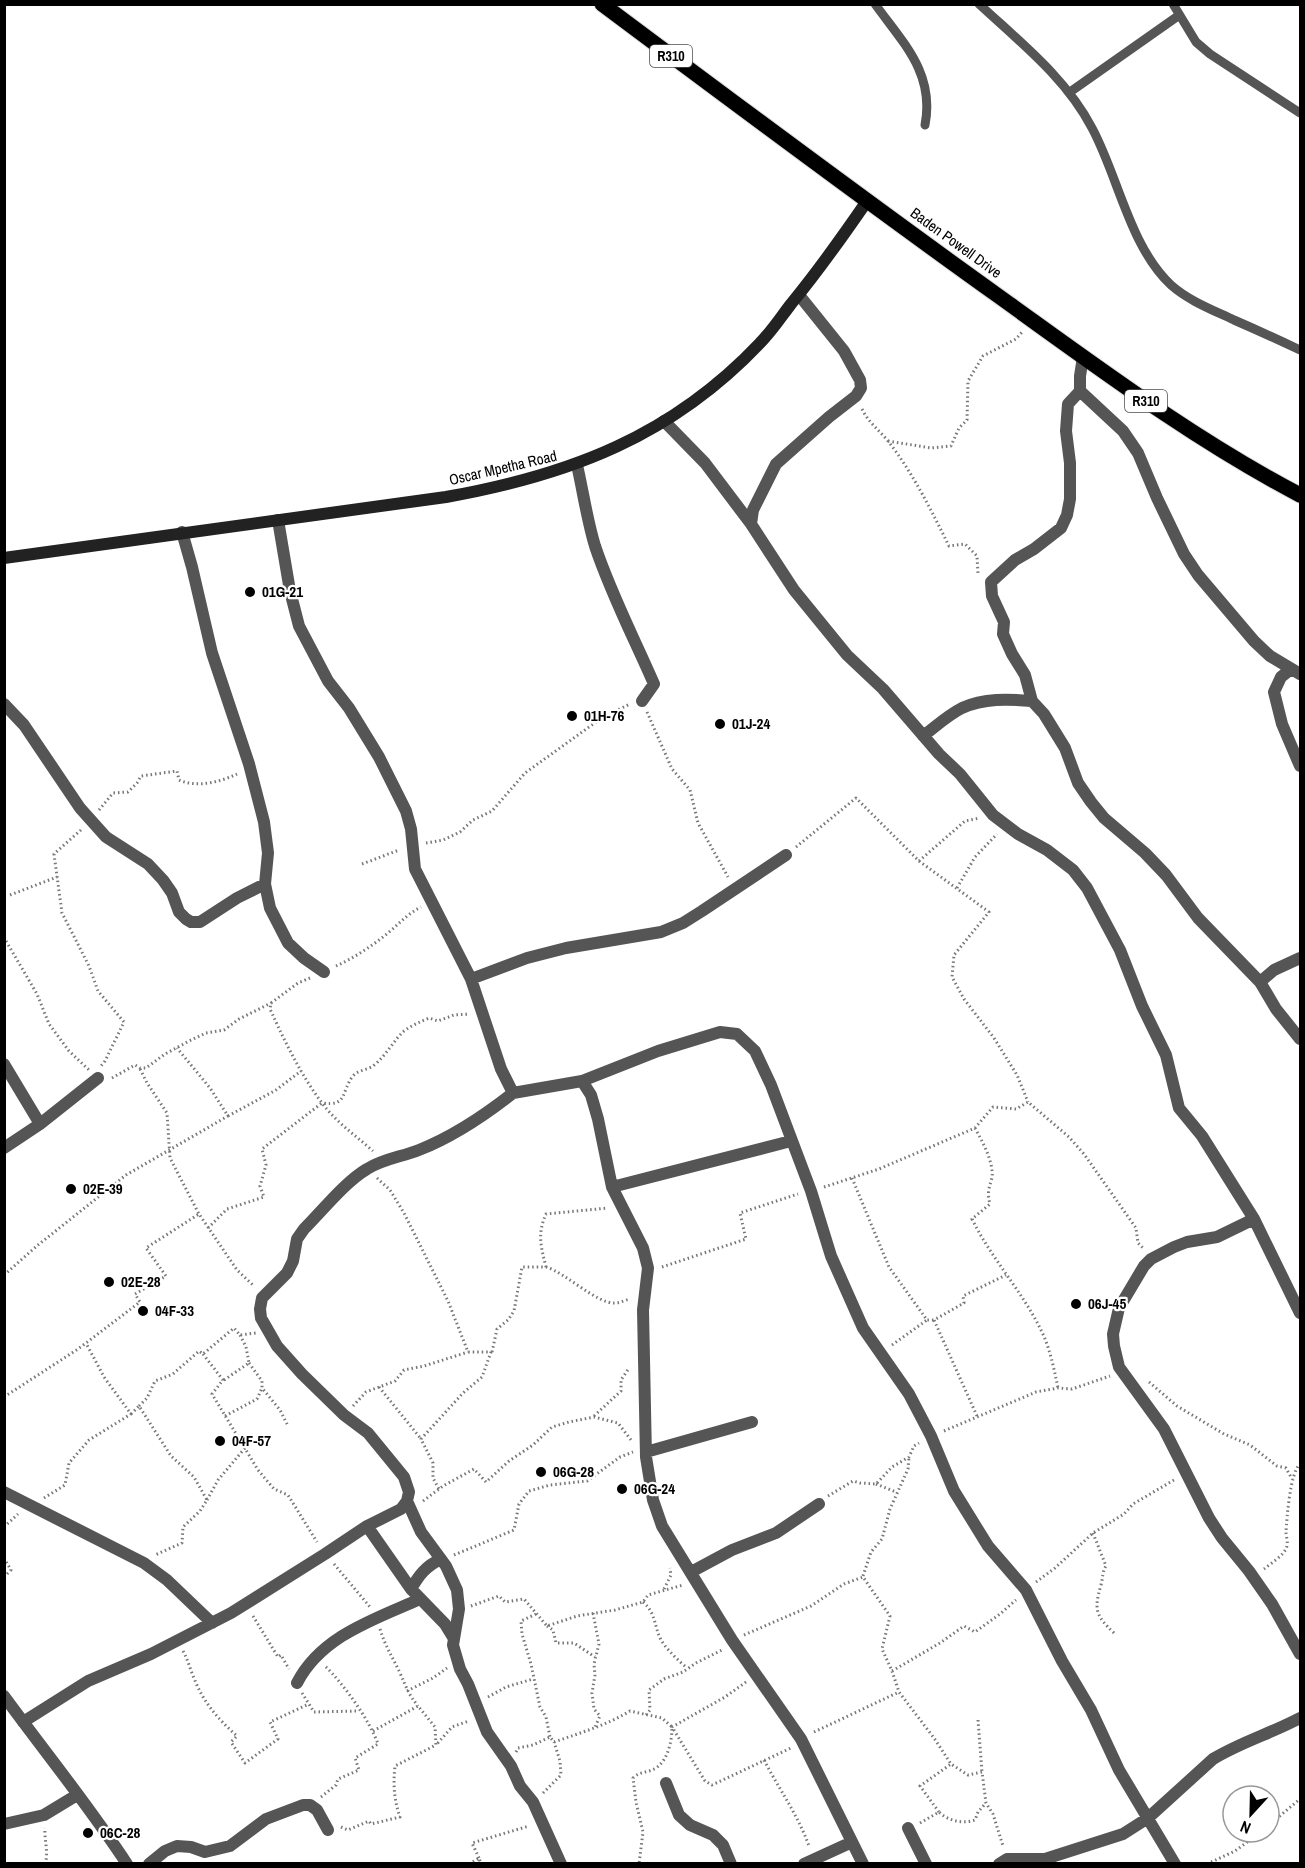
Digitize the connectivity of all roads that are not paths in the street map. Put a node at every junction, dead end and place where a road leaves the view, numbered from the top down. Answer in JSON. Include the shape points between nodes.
{"nodes":[{"id":1,"x":602,"y":4,"type":"edge"},
{"id":2,"x":875,"y":4,"type":"edge"},
{"id":3,"x":979,"y":4,"type":"edge"},
{"id":4,"x":1173,"y":4,"type":"edge"},
{"id":5,"x":1178,"y":16,"type":"junction"},
{"id":6,"x":1070,"y":93,"type":"junction"},
{"id":7,"x":1300,"y":113,"type":"edge"},
{"id":8,"x":925,"y":125,"type":"dead end"},
{"id":9,"x":867,"y":201,"type":"junction"},
{"id":10,"x":798,"y":295,"type":"junction"},
{"id":11,"x":1300,"y":350,"type":"edge"},
{"id":12,"x":1083,"y":357,"type":"junction"},
{"id":13,"x":1080,"y":391,"type":"junction"},
{"id":14,"x":664,"y":421,"type":"junction"},
{"id":15,"x":577,"y":465,"type":"junction"},
{"id":16,"x":1300,"y":495,"type":"edge"},
{"id":17,"x":278,"y":520,"type":"junction"},
{"id":18,"x":751,"y":524,"type":"junction"},
{"id":19,"x":182,"y":532,"type":"junction"},
{"id":20,"x":4,"y":558,"type":"edge"},
{"id":21,"x":1296,"y":671,"type":"edge"},
{"id":22,"x":1032,"y":700,"type":"junction"},
{"id":23,"x":642,"y":701,"type":"road end"},
{"id":24,"x":4,"y":704,"type":"edge"},
{"id":25,"x":923,"y":736,"type":"junction"},
{"id":26,"x":1300,"y":766,"type":"edge"},
{"id":27,"x":786,"y":855,"type":"road end"},
{"id":28,"x":265,"y":884,"type":"junction"},
{"id":29,"x":1300,"y":958,"type":"edge"},
{"id":30,"x":324,"y":972,"type":"road end"},
{"id":31,"x":471,"y":979,"type":"junction"},
{"id":32,"x":1260,"y":982,"type":"junction"},
{"id":33,"x":1300,"y":1039,"type":"edge"},
{"id":34,"x":4,"y":1064,"type":"edge"},
{"id":35,"x":95,"y":1076,"type":"road end"},
{"id":36,"x":582,"y":1081,"type":"junction"},
{"id":37,"x":513,"y":1093,"type":"junction"},
{"id":38,"x":40,"y":1124,"type":"junction"},
{"id":39,"x":791,"y":1141,"type":"junction"},
{"id":40,"x":4,"y":1148,"type":"edge"},
{"id":41,"x":612,"y":1187,"type":"junction"},
{"id":42,"x":1254,"y":1219,"type":"junction"},
{"id":43,"x":1300,"y":1313,"type":"edge"},
{"id":44,"x":752,"y":1422,"type":"dead end"},
{"id":45,"x":646,"y":1452,"type":"junction"},
{"id":46,"x":4,"y":1492,"type":"edge"},
{"id":47,"x":407,"y":1501,"type":"junction"},
{"id":48,"x":819,"y":1504,"type":"road end"},
{"id":49,"x":367,"y":1526,"type":"junction"},
{"id":50,"x":441,"y":1559,"type":"junction"},
{"id":51,"x":693,"y":1577,"type":"junction"},
{"id":52,"x":411,"y":1589,"type":"junction"},
{"id":53,"x":420,"y":1599,"type":"junction"},
{"id":54,"x":212,"y":1623,"type":"junction"},
{"id":55,"x":453,"y":1637,"type":"junction"},
{"id":56,"x":1300,"y":1654,"type":"edge"},
{"id":57,"x":297,"y":1683,"type":"road end"},
{"id":58,"x":4,"y":1696,"type":"edge"},
{"id":59,"x":1300,"y":1718,"type":"edge"},
{"id":60,"x":23,"y":1722,"type":"junction"},
{"id":61,"x":666,"y":1783,"type":"dead end"},
{"id":62,"x":77,"y":1795,"type":"junction"},
{"id":63,"x":1148,"y":1818,"type":"junction"},
{"id":64,"x":4,"y":1824,"type":"edge"},
{"id":65,"x":908,"y":1828,"type":"road end"},
{"id":66,"x":328,"y":1830,"type":"road end"},
{"id":67,"x":852,"y":1842,"type":"junction"},
{"id":68,"x":207,"y":1858,"type":"edge"},
{"id":69,"x":809,"y":1861,"type":"edge"},
{"id":70,"x":1003,"y":1861,"type":"edge"},
{"id":71,"x":127,"y":1863,"type":"edge"},
{"id":72,"x":149,"y":1863,"type":"edge"},
{"id":73,"x":561,"y":1863,"type":"edge"},
{"id":74,"x":731,"y":1863,"type":"edge"},
{"id":75,"x":863,"y":1863,"type":"edge"},
{"id":76,"x":926,"y":1863,"type":"edge"},
{"id":77,"x":1175,"y":1863,"type":"edge"}],
"edges":[{"from":1,"to":9,"type":"main road","name":"Baden Powell Drive","number":"R310"},
{"from":2,"to":8,"type":"lane","via":[[912,55],[924,79]]},
{"from":3,"to":6,"type":"lane"},
{"from":4,"to":5,"type":"lane"},
{"from":5,"to":6,"type":"lane"},
{"from":5,"to":7,"type":"lane","via":[[1210,54]]},
{"from":6,"to":11,"type":"lane","via":[[1100,142],[1147,256],[1160,273],[1192,300]]},
{"from":9,"to":10,"type":"street","name":"Oscar Mpetha Road"},
{"from":9,"to":12,"type":"main road","name":"Baden Powell Drive","number":"R310"},
{"from":10,"to":14,"type":"street","name":"Oscar Mpetha Road","via":[[745,359],[707,392]]},
{"from":10,"to":18,"type":"street","via":[[854,364],[861,388],[776,464],[753,510]]},
{"from":12,"to":13,"type":"street"},
{"from":12,"to":16,"type":"main road","name":"Baden Powell Drive","number":"R310","via":[[1214,446]]},
{"from":13,"to":21,"type":"street","via":[[1123,431],[1138,453],[1184,554],[1198,575],[1254,641]]},
{"from":13,"to":22,"type":"street","via":[[1068,405],[1067,515],[1060,528],[991,582],[992,596],[1004,621],[1003,634],[1025,675]]},
{"from":14,"to":15,"type":"street","name":"Oscar Mpetha Road"},
{"from":14,"to":18,"type":"street","via":[[705,463]]},
{"from":15,"to":17,"type":"street","name":"Oscar Mpetha Road","via":[[499,488]]},
{"from":15,"to":23,"type":"street","via":[[594,543],[654,684]]},
{"from":17,"to":19,"type":"street","name":"Oscar Mpetha Road"},
{"from":17,"to":31,"type":"street","via":[[299,626],[328,681],[379,757],[406,811],[415,869]]},
{"from":18,"to":25,"type":"street","via":[[819,621]]},
{"from":19,"to":20,"type":"street","name":"Oscar Mpetha Road"},
{"from":19,"to":28,"type":"street","via":[[212,653],[249,764],[268,853]]},
{"from":21,"to":26,"type":"street","via":[[1281,677],[1274,692],[1282,724]]},
{"from":22,"to":25,"type":"street","via":[[1000,699],[961,708]]},
{"from":22,"to":32,"type":"street","via":[[1065,748],[1078,783],[1097,810],[1166,875],[1197,918]]},
{"from":24,"to":28,"type":"street","via":[[24,725],[80,808],[106,837],[148,864],[172,892],[179,912],[191,922],[206,919]]},
{"from":25,"to":42,"type":"street","via":[[993,815],[1047,850],[1087,888],[1120,950],[1166,1055],[1179,1108],[1202,1136]]},
{"from":27,"to":31,"type":"street","via":[[682,923],[661,932],[566,948]]},
{"from":28,"to":30,"type":"street","via":[[270,908],[288,943]]},
{"from":29,"to":32,"type":"street","via":[[1274,970]]},
{"from":31,"to":37,"type":"street"},
{"from":32,"to":33,"type":"street"},
{"from":34,"to":38,"type":"street"},
{"from":35,"to":38,"type":"street"},
{"from":36,"to":37,"type":"street"},
{"from":36,"to":39,"type":"street","via":[[692,1039],[720,1032],[737,1034],[755,1051]]},
{"from":36,"to":41,"type":"street","via":[[598,1119]]},
{"from":37,"to":47,"type":"street","via":[[445,1137],[366,1170],[304,1228],[287,1273],[262,1298],[261,1318],[266,1330],[302,1374],[368,1433],[404,1478],[409,1492]]},
{"from":38,"to":40,"type":"street"},
{"from":39,"to":41,"type":"street"},
{"from":39,"to":63,"type":"street","via":[[831,1256],[863,1328],[909,1394],[954,1491],[988,1546],[1026,1590]]},
{"from":41,"to":45,"type":"street","via":[[643,1248],[648,1268],[643,1310]]},
{"from":42,"to":43,"type":"street"},
{"from":42,"to":56,"type":"street","via":[[1217,1237],[1181,1245],[1151,1259],[1119,1308],[1114,1340],[1119,1366],[1164,1429],[1209,1518],[1259,1584]]},
{"from":44,"to":45,"type":"street"},
{"from":45,"to":51,"type":"street","via":[[651,1490],[662,1526]]},
{"from":46,"to":54,"type":"street","via":[[144,1563]]},
{"from":47,"to":49,"type":"street","via":[[401,1509]]},
{"from":47,"to":50,"type":"street","via":[[426,1541]]},
{"from":48,"to":51,"type":"street","via":[[776,1533],[732,1550]]},
{"from":49,"to":52,"type":"street"},
{"from":49,"to":54,"type":"street"},
{"from":50,"to":52,"type":"street","via":[[424,1569]]},
{"from":50,"to":55,"type":"street","via":[[457,1590],[459,1609]]},
{"from":51,"to":67,"type":"street","via":[[804,1744]]},
{"from":52,"to":53,"type":"street"},
{"from":53,"to":55,"type":"street"},
{"from":53,"to":57,"type":"street","via":[[341,1637],[315,1656]]},
{"from":54,"to":60,"type":"street","via":[[88,1681]]},
{"from":55,"to":73,"type":"street","via":[[457,1663],[493,1742],[533,1802]]},
{"from":58,"to":60,"type":"street"},
{"from":59,"to":63,"type":"street","via":[[1225,1751]]},
{"from":60,"to":62,"type":"street"},
{"from":61,"to":74,"type":"street","via":[[679,1815],[690,1825],[713,1835],[723,1845]]},
{"from":62,"to":64,"type":"street","via":[[44,1815]]},
{"from":62,"to":71,"type":"street"},
{"from":63,"to":70,"type":"street","via":[[1123,1834],[1045,1859]]},
{"from":63,"to":77,"type":"street"},
{"from":65,"to":76,"type":"street"},
{"from":66,"to":68,"type":"street","via":[[310,1805],[286,1810]]},
{"from":67,"to":69,"type":"street"},
{"from":67,"to":75,"type":"street"},
{"from":68,"to":72,"type":"street","via":[[191,1847],[177,1846]]}]}
